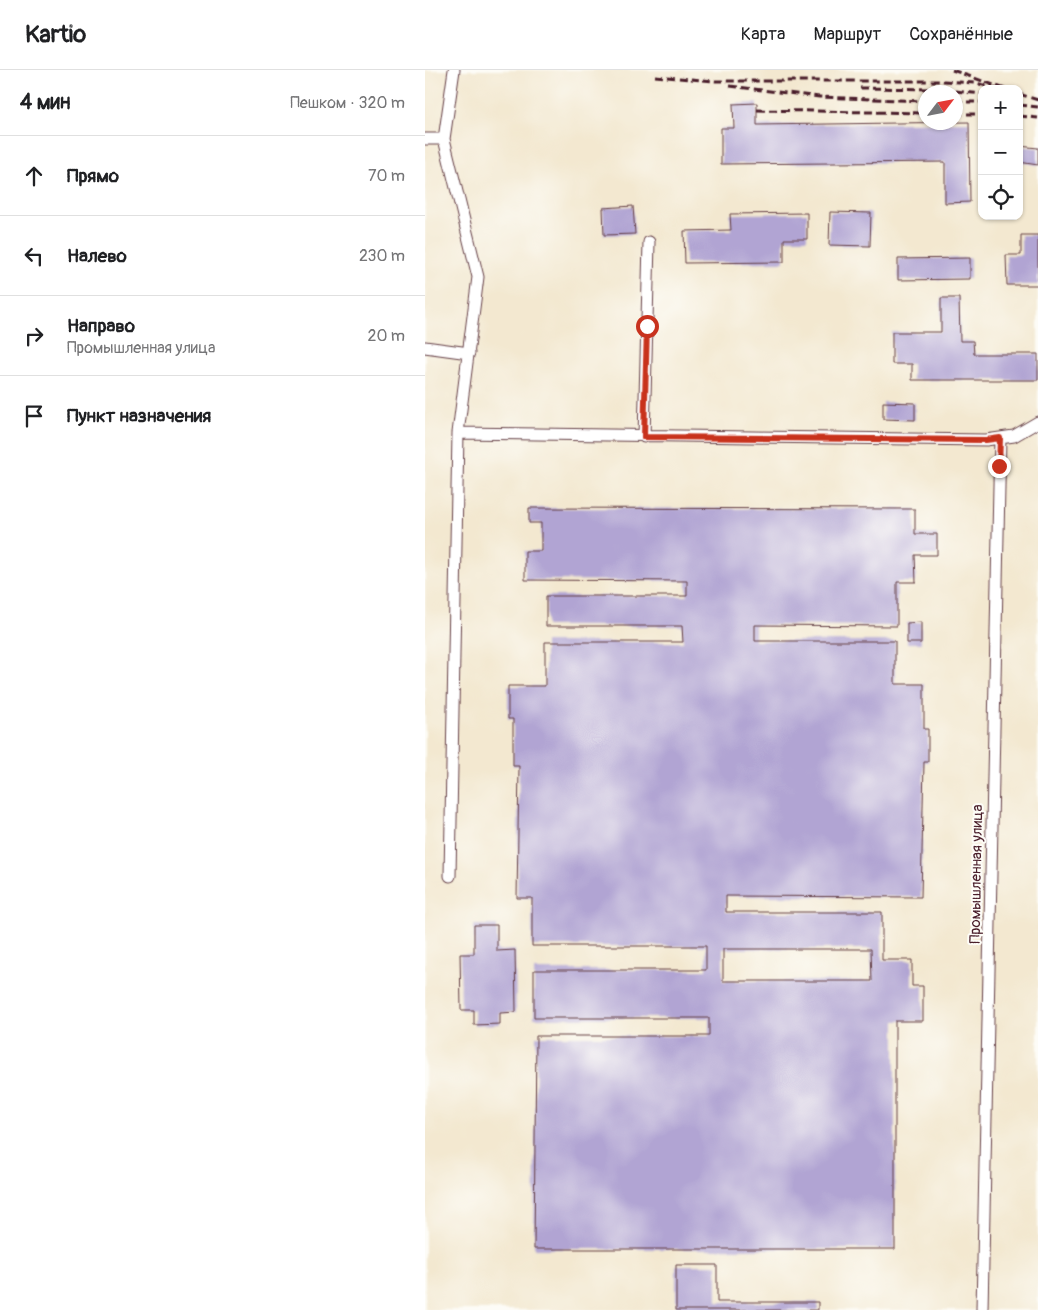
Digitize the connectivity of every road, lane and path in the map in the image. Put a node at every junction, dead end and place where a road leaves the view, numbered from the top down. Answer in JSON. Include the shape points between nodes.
{"nodes":[{"id":1,"x":455,"y":70,"type":"edge"},
{"id":2,"x":425,"y":139,"type":"edge"},
{"id":3,"x":444,"y":139,"type":"junction"},
{"id":4,"x":649,"y":242,"type":"dead end"},
{"id":5,"x":425,"y":347,"type":"edge"},
{"id":6,"x":469,"y":353,"type":"junction"},
{"id":7,"x":1038,"y":422,"type":"edge"},
{"id":8,"x":458,"y":433,"type":"junction"},
{"id":9,"x":644,"y":437,"type":"junction"},
{"id":10,"x":1000,"y":438,"type":"junction"},
{"id":11,"x":450,"y":876,"type":"dead end"},
{"id":12,"x":982,"y":1310,"type":"edge"}],
"edges":[{"from":1,"to":3,"type":"street"},
{"from":2,"to":3,"type":"street"},
{"from":3,"to":6,"type":"street","via":[[478,277]]},
{"from":4,"to":9,"type":"street"},
{"from":5,"to":6,"type":"street"},
{"from":6,"to":8,"type":"street"},
{"from":7,"to":10,"type":"street","via":[[1014,436]]},
{"from":8,"to":9,"type":"street"},
{"from":8,"to":11,"type":"street"},
{"from":9,"to":10,"type":"street"},
{"from":10,"to":12,"type":"street","name":"Промышленная улица"}]}
